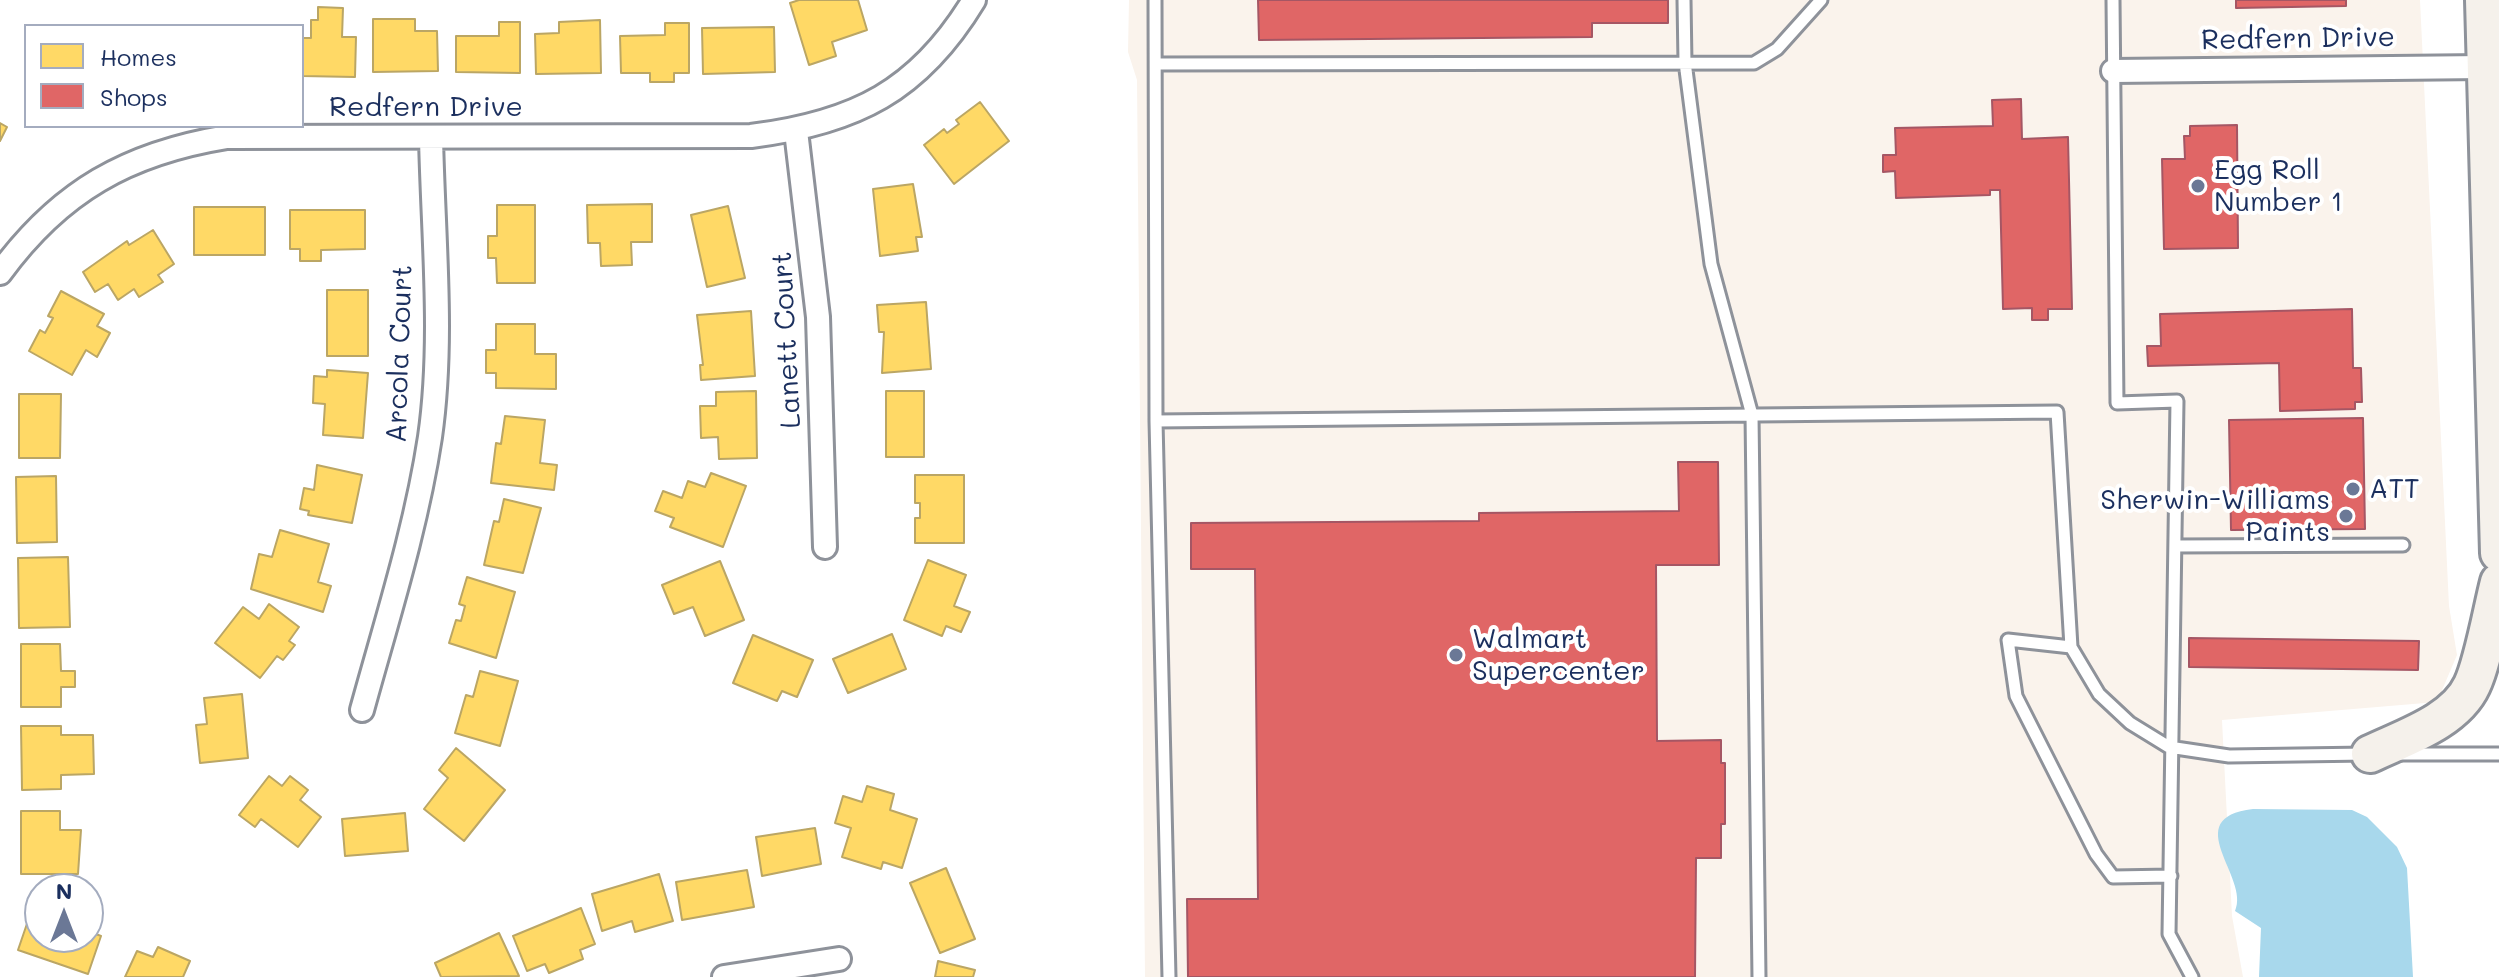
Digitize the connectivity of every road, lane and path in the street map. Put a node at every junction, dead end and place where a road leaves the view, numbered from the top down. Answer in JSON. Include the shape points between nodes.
{"nodes":[{"id":1,"x":974,"y":0,"type":"edge"},
{"id":2,"x":1155,"y":0,"type":"edge"},
{"id":3,"x":1684,"y":0,"type":"edge"},
{"id":4,"x":1821,"y":0,"type":"edge"},
{"id":5,"x":2113,"y":0,"type":"edge"},
{"id":6,"x":2484,"y":0,"type":"edge"},
{"id":7,"x":1685,"y":62,"type":"junction"},
{"id":8,"x":1156,"y":64,"type":"junction"},
{"id":9,"x":2484,"y":67,"type":"junction"},
{"id":10,"x":2113,"y":71,"type":"junction"},
{"id":11,"x":796,"y":131,"type":"junction"},
{"id":12,"x":431,"y":137,"type":"junction"},
{"id":13,"x":3,"y":261,"type":"edge"},
{"id":14,"x":1752,"y":415,"type":"junction"},
{"id":15,"x":1156,"y":421,"type":"junction"},
{"id":16,"x":2403,"y":545,"type":"dead end"},
{"id":17,"x":2176,"y":546,"type":"junction"},
{"id":18,"x":825,"y":547,"type":"dead end"},
{"id":19,"x":2499,"y":553,"type":"edge"},
{"id":20,"x":2499,"y":582,"type":"edge"},
{"id":21,"x":2071,"y":647,"type":"junction"},
{"id":22,"x":362,"y":710,"type":"dead end"},
{"id":23,"x":2175,"y":748,"type":"junction"},
{"id":24,"x":2370,"y":754,"type":"junction"},
{"id":25,"x":2499,"y":754,"type":"edge"},
{"id":26,"x":2171,"y":876,"type":"junction"},
{"id":27,"x":839,"y":959,"type":"dead end"},
{"id":28,"x":724,"y":977,"type":"edge"},
{"id":29,"x":1169,"y":977,"type":"edge"},
{"id":30,"x":1759,"y":977,"type":"edge"},
{"id":31,"x":2192,"y":977,"type":"edge"}],
"edges":[{"from":1,"to":11,"type":"street","name":"Redfern Drive","via":[[955,32],[901,86],[857,112]]},
{"from":2,"to":8,"type":"lane"},
{"from":3,"to":7,"type":"lane"},
{"from":4,"to":7,"type":"lane","via":[[1777,49],[1754,63]]},
{"from":5,"to":10,"type":"lane"},
{"from":6,"to":9,"type":"main road"},
{"from":7,"to":8,"type":"lane"},
{"from":7,"to":14,"type":"lane","via":[[1711,264]]},
{"from":8,"to":15,"type":"lane"},
{"from":9,"to":10,"type":"street","name":"Redfern Drive"},
{"from":9,"to":19,"type":"main road"},
{"from":10,"to":17,"type":"lane","via":[[2117,403],[2177,401]]},
{"from":11,"to":12,"type":"street","name":"Redfern Drive","via":[[751,136]]},
{"from":11,"to":18,"type":"street","name":"Lanett Court","via":[[818,317]]},
{"from":12,"to":13,"type":"street","name":"Redfern Drive","via":[[227,137],[189,143],[93,182],[51,213]]},
{"from":12,"to":22,"type":"street","name":"Arcola Court","via":[[435,328],[430,434],[419,501]]},
{"from":14,"to":15,"type":"lane"},
{"from":14,"to":21,"type":"lane","via":[[2057,412]]},
{"from":14,"to":30,"type":"lane"},
{"from":15,"to":29,"type":"lane"},
{"from":16,"to":17,"type":"lane"},
{"from":17,"to":23,"type":"lane"},
{"from":20,"to":24,"type":"main road","via":[[2472,685],[2457,705],[2430,724]]},
{"from":21,"to":23,"type":"lane","via":[[2099,694],[2130,723]]},
{"from":21,"to":26,"type":"lane","via":[[2008,640],[2016,696],[2096,854],[2113,877]]},
{"from":23,"to":24,"type":"lane","via":[[2229,756]]},
{"from":23,"to":26,"type":"lane"},
{"from":24,"to":25,"type":"lane"},
{"from":26,"to":31,"type":"lane","via":[[2169,934]]},
{"from":27,"to":28,"type":"street"}]}
